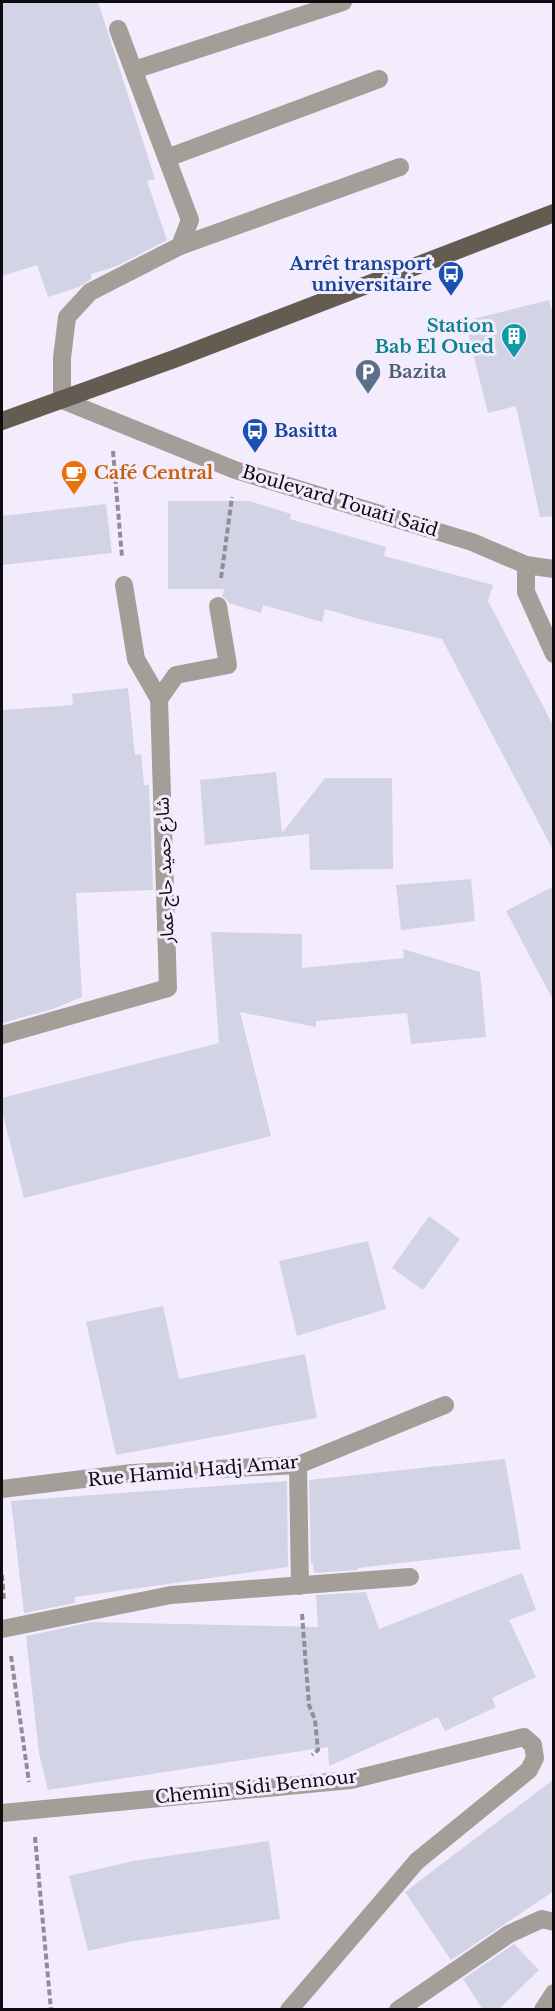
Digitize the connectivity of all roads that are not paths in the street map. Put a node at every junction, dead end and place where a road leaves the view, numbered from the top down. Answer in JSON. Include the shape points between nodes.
{"nodes":[{"id":1,"x":342,"y":2,"type":"edge"},
{"id":2,"x":118,"y":29,"type":"dead end"},
{"id":3,"x":134,"y":70,"type":"junction"},
{"id":4,"x":379,"y":79,"type":"dead end"},
{"id":5,"x":167,"y":159,"type":"junction"},
{"id":6,"x":400,"y":167,"type":"dead end"},
{"id":7,"x":554,"y":213,"type":"edge"},
{"id":8,"x":180,"y":246,"type":"junction"},
{"id":9,"x":62,"y":400,"type":"junction"},
{"id":10,"x":2,"y":421,"type":"edge"},
{"id":11,"x":526,"y":566,"type":"junction"},
{"id":12,"x":554,"y":569,"type":"edge"},
{"id":13,"x":124,"y":585,"type":"road end"},
{"id":14,"x":218,"y":606,"type":"road end"},
{"id":15,"x":554,"y":654,"type":"edge"},
{"id":16,"x":159,"y":699,"type":"junction"},
{"id":17,"x":2,"y":1035,"type":"edge"},
{"id":18,"x":445,"y":1405,"type":"dead end"},
{"id":19,"x":298,"y":1465,"type":"junction"},
{"id":20,"x":2,"y":1490,"type":"edge"},
{"id":21,"x":410,"y":1577,"type":"dead end"},
{"id":22,"x":300,"y":1586,"type":"junction"},
{"id":23,"x":2,"y":1629,"type":"edge"},
{"id":24,"x":2,"y":1813,"type":"edge"},
{"id":25,"x":554,"y":1922,"type":"edge"},
{"id":26,"x":554,"y":1994,"type":"edge"},
{"id":27,"x":289,"y":2010,"type":"edge"},
{"id":28,"x":398,"y":2010,"type":"edge"},
{"id":29,"x":543,"y":2010,"type":"edge"}],
"edges":[{"from":1,"to":3,"type":"street"},
{"from":2,"to":3,"type":"street"},
{"from":3,"to":5,"type":"street"},
{"from":4,"to":5,"type":"street"},
{"from":5,"to":8,"type":"street","via":[[190,220]]},
{"from":6,"to":8,"type":"street"},
{"from":7,"to":9,"type":"main road"},
{"from":8,"to":9,"type":"street","via":[[90,292],[67,317]]},
{"from":9,"to":10,"type":"main road"},
{"from":9,"to":11,"type":"street","name":"Boulevard Touati Saïd","via":[[235,470],[472,542]]},
{"from":11,"to":12,"type":"street","name":"Boulevard Touati Saïd"},
{"from":11,"to":15,"type":"street","via":[[526,592]]},
{"from":13,"to":16,"type":"street","name":"شارع حميد حاج عمار","via":[[136,658]]},
{"from":14,"to":16,"type":"street","via":[[228,665],[176,675]]},
{"from":16,"to":17,"type":"street","name":"شارع حميد حاج عمار","via":[[168,988]]},
{"from":18,"to":19,"type":"street","name":"Rue Hamid Hadj Amar"},
{"from":19,"to":20,"type":"street","name":"Rue Hamid Hadj Amar","via":[[132,1473]]},
{"from":19,"to":22,"type":"street"},
{"from":21,"to":22,"type":"street"},
{"from":22,"to":23,"type":"street","via":[[171,1595]]},
{"from":24,"to":27,"type":"street","name":"Chemin Sidi Bennour","via":[[351,1780],[524,1737],[533,1745],[535,1758],[529,1770],[417,1861]]},
{"from":25,"to":28,"type":"street","via":[[542,1919],[509,1934]]},
{"from":26,"to":29,"type":"street"}]}
